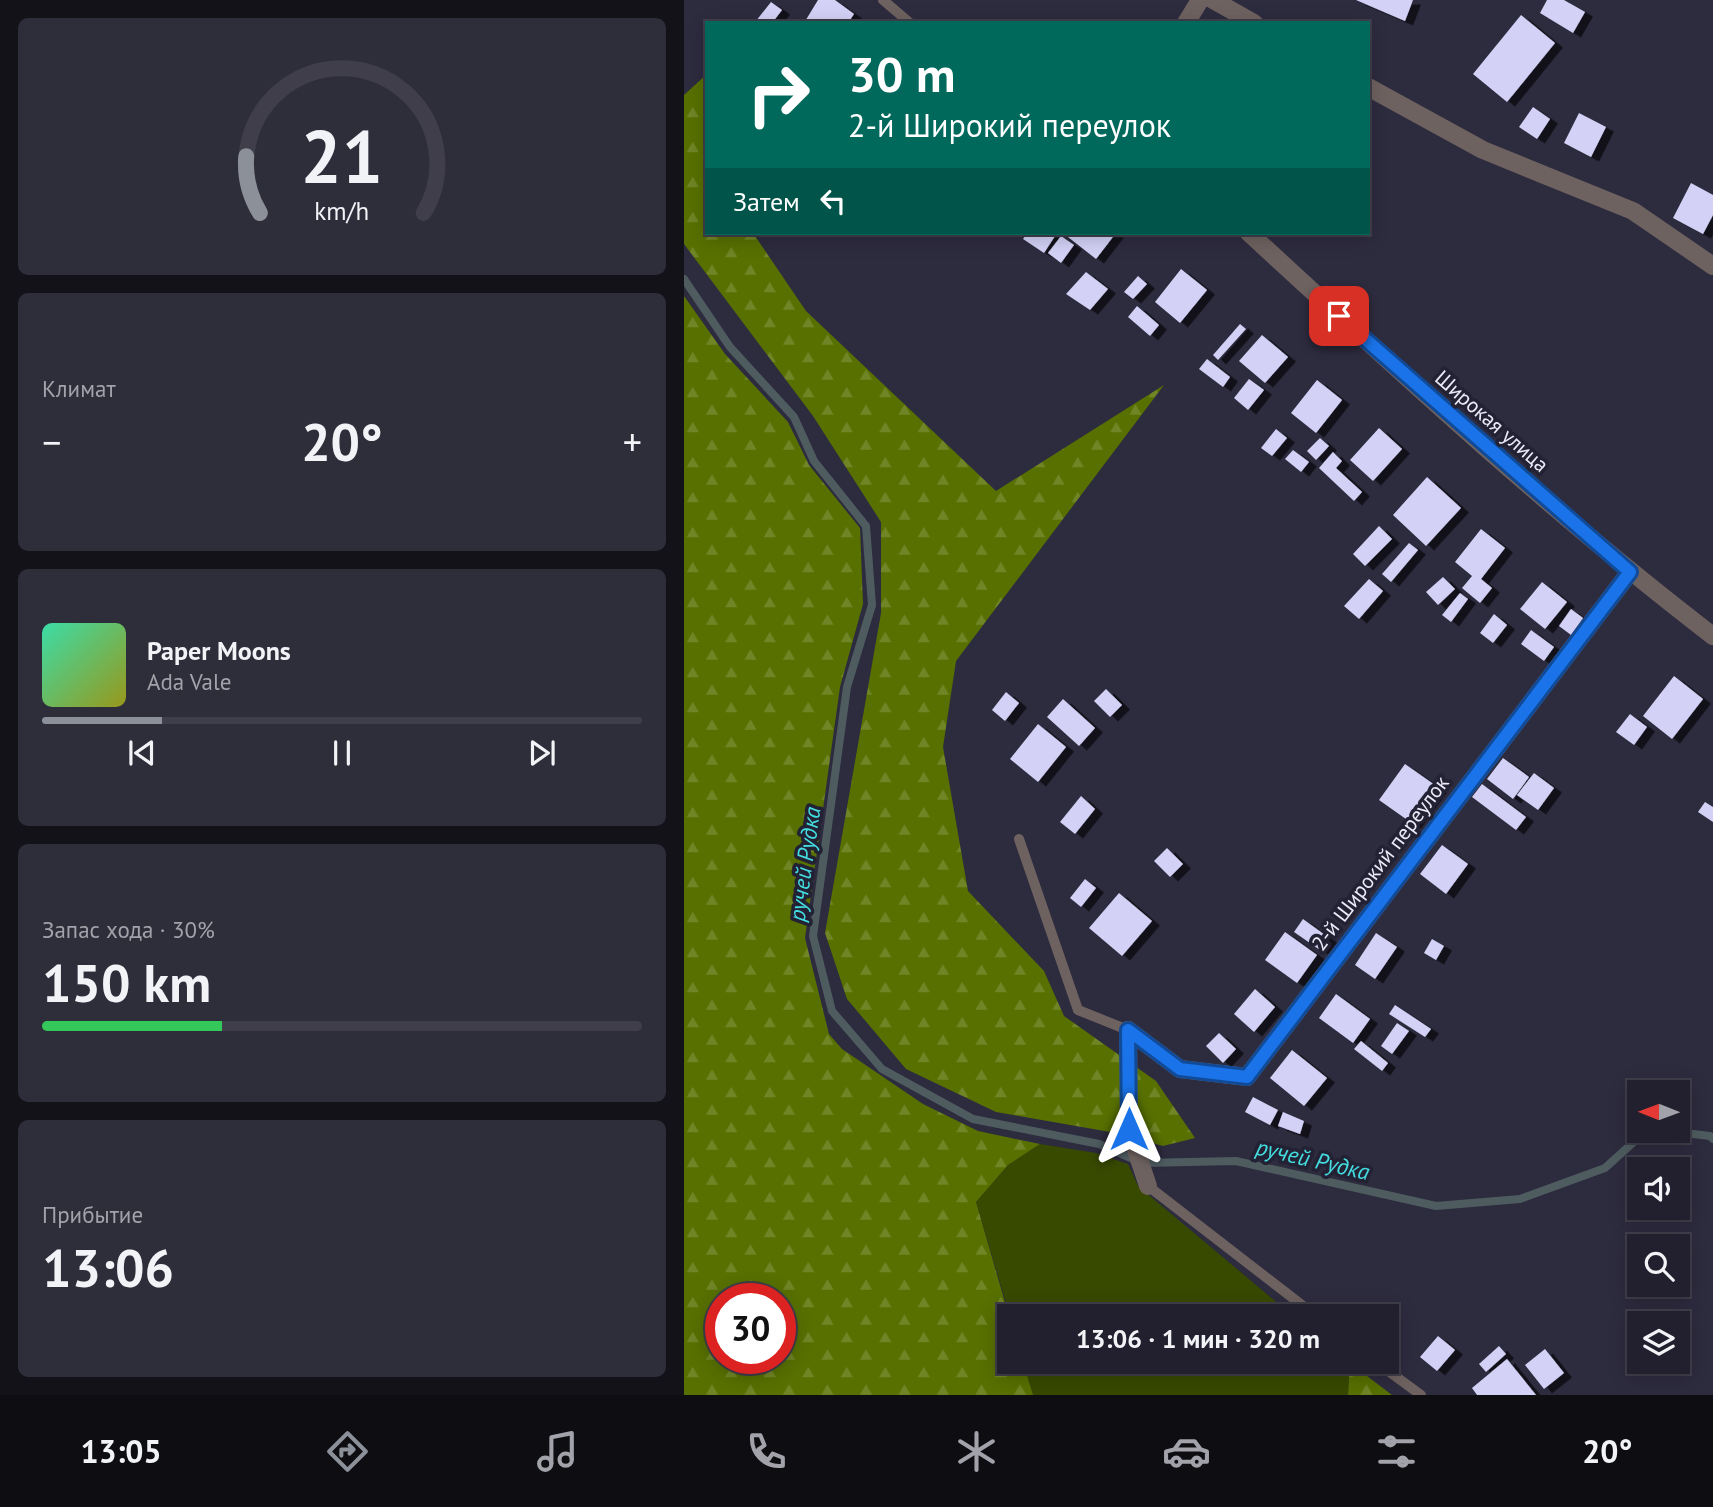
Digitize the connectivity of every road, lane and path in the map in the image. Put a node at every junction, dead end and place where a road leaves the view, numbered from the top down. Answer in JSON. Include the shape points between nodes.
{"nodes":[{"id":1,"x":883,"y":0,"type":"edge"},
{"id":2,"x":1200,"y":0,"type":"edge"},
{"id":3,"x":1213,"y":0,"type":"edge"},
{"id":4,"x":908,"y":21,"type":"edge"},
{"id":5,"x":1187,"y":21,"type":"edge"},
{"id":6,"x":1250,"y":21,"type":"edge"},
{"id":7,"x":1370,"y":87,"type":"edge"},
{"id":8,"x":1251,"y":235,"type":"edge"},
{"id":9,"x":1713,"y":266,"type":"edge"},
{"id":10,"x":1630,"y":572,"type":"junction"},
{"id":11,"x":1713,"y":636,"type":"edge"},
{"id":12,"x":1019,"y":839,"type":"dead end"},
{"id":13,"x":1128,"y":1030,"type":"junction"},
{"id":14,"x":1148,"y":1186,"type":"joint"},
{"id":15,"x":1300,"y":1304,"type":"edge"},
{"id":16,"x":1392,"y":1374,"type":"edge"},
{"id":17,"x":1421,"y":1395,"type":"edge"}],
"edges":[{"from":1,"to":4,"type":"lane"},
{"from":2,"to":5,"type":"street"},
{"from":3,"to":6,"type":"street"},
{"from":7,"to":9,"type":"street","via":[[1483,150],[1633,211]]},
{"from":8,"to":10,"type":"street","name":"Широкая улица"},
{"from":10,"to":11,"type":"street","name":"Широкая улица"},
{"from":10,"to":13,"type":"street","name":"2-й Широкий переулок","via":[[1247,1077],[1180,1069]]},
{"from":12,"to":13,"type":"lane","via":[[1078,1010]]},
{"from":13,"to":14,"type":"street","via":[[1129,1129]]},
{"from":14,"to":15,"type":"lane"},
{"from":16,"to":17,"type":"lane"}]}
